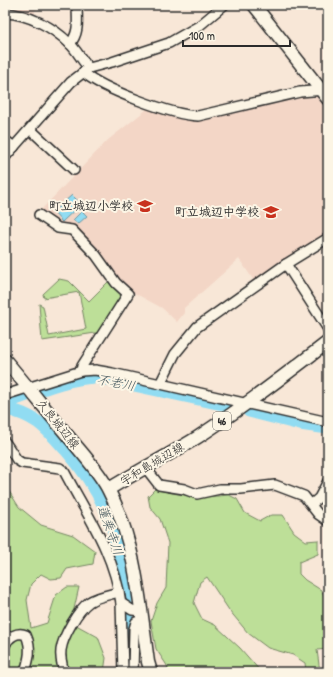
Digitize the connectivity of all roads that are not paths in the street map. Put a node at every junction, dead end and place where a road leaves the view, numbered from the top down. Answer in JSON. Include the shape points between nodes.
{"nodes":[{"id":1,"x":77,"y":5,"type":"edge"},
{"id":2,"x":224,"y":5,"type":"edge"},
{"id":3,"x":254,"y":5,"type":"edge"},
{"id":4,"x":5,"y":14,"type":"edge"},
{"id":5,"x":70,"y":44,"type":"junction"},
{"id":6,"x":86,"y":70,"type":"junction"},
{"id":7,"x":326,"y":93,"type":"edge"},
{"id":8,"x":30,"y":129,"type":"junction"},
{"id":9,"x":5,"y":140,"type":"edge"},
{"id":10,"x":14,"y":147,"type":"junction"},
{"id":11,"x":5,"y":157,"type":"edge"},
{"id":12,"x":74,"y":170,"type":"dead end"},
{"id":13,"x":39,"y":215,"type":"dead end"},
{"id":14,"x":328,"y":238,"type":"edge"},
{"id":15,"x":286,"y":264,"type":"junction"},
{"id":16,"x":328,"y":329,"type":"edge"},
{"id":17,"x":328,"y":342,"type":"edge"},
{"id":18,"x":5,"y":360,"type":"edge"},
{"id":19,"x":81,"y":371,"type":"junction"},
{"id":20,"x":160,"y":384,"type":"junction"},
{"id":21,"x":29,"y":388,"type":"junction"},
{"id":22,"x":5,"y":395,"type":"edge"},
{"id":23,"x":247,"y":404,"type":"junction"},
{"id":24,"x":328,"y":422,"type":"edge"},
{"id":25,"x":5,"y":442,"type":"edge"},
{"id":26,"x":145,"y":467,"type":"junction"},
{"id":27,"x":328,"y":481,"type":"edge"},
{"id":28,"x":109,"y":489,"type":"junction"},
{"id":29,"x":312,"y":504,"type":"junction"},
{"id":30,"x":328,"y":521,"type":"edge"},
{"id":31,"x":119,"y":592,"type":"junction"},
{"id":32,"x":121,"y":603,"type":"junction"},
{"id":33,"x":141,"y":615,"type":"junction"},
{"id":34,"x":5,"y":645,"type":"edge"},
{"id":35,"x":25,"y":672,"type":"edge"},
{"id":36,"x":64,"y":672,"type":"edge"},
{"id":37,"x":122,"y":672,"type":"edge"},
{"id":38,"x":133,"y":672,"type":"edge"},
{"id":39,"x":151,"y":672,"type":"edge"}],
"edges":[{"from":1,"to":5,"type":"street","via":[[78,27],[76,37]]},
{"from":2,"to":6,"type":"street","via":[[199,26],[169,43]]},
{"from":3,"to":7,"type":"main road"},
{"from":4,"to":5,"type":"street","via":[[27,18],[45,26]]},
{"from":5,"to":6,"type":"street"},
{"from":6,"to":7,"type":"street","via":[[100,84],[142,100],[198,116],[300,92]]},
{"from":6,"to":8,"type":"street","via":[[71,82]]},
{"from":8,"to":10,"type":"street"},
{"from":8,"to":12,"type":"street"},
{"from":9,"to":10,"type":"street"},
{"from":10,"to":11,"type":"street"},
{"from":13,"to":19,"type":"street","via":[[58,228],[72,230],[128,294]]},
{"from":14,"to":15,"type":"street"},
{"from":15,"to":16,"type":"street"},
{"from":15,"to":20,"type":"street","via":[[197,327],[175,354]]},
{"from":17,"to":23,"type":"main road","name":"宇和島城辺線","number":"46"},
{"from":18,"to":21,"type":"main road","name":"久良城辺線"},
{"from":19,"to":20,"type":"street","via":[[95,370]]},
{"from":19,"to":21,"type":"street"},
{"from":20,"to":23,"type":"street"},
{"from":21,"to":22,"type":"street"},
{"from":21,"to":28,"type":"main road","name":"久良城辺線"},
{"from":23,"to":24,"type":"street"},
{"from":23,"to":26,"type":"main road","name":"宇和島城辺線","number":"46"},
{"from":25,"to":31,"type":"street","via":[[22,463],[60,468],[64,471],[108,552]]},
{"from":26,"to":28,"type":"main road","name":"宇和島城辺線","number":"46"},
{"from":26,"to":29,"type":"street","via":[[159,486],[184,489],[197,494],[220,489],[275,484],[304,496]]},
{"from":27,"to":29,"type":"street","via":[[319,498]]},
{"from":28,"to":33,"type":"main road","name":"宇和島城辺線","via":[[127,537]]},
{"from":29,"to":30,"type":"street","via":[[318,514]]},
{"from":31,"to":32,"type":"street"},
{"from":31,"to":36,"type":"street","via":[[100,596],[80,610],[65,635],[61,650]]},
{"from":32,"to":33,"type":"street"},
{"from":32,"to":37,"type":"street"},
{"from":33,"to":38,"type":"street","via":[[134,629]]},
{"from":33,"to":39,"type":"main road","name":"宇和島城辺線"},
{"from":34,"to":35,"type":"street","via":[[15,634],[26,635],[30,658]]}]}
